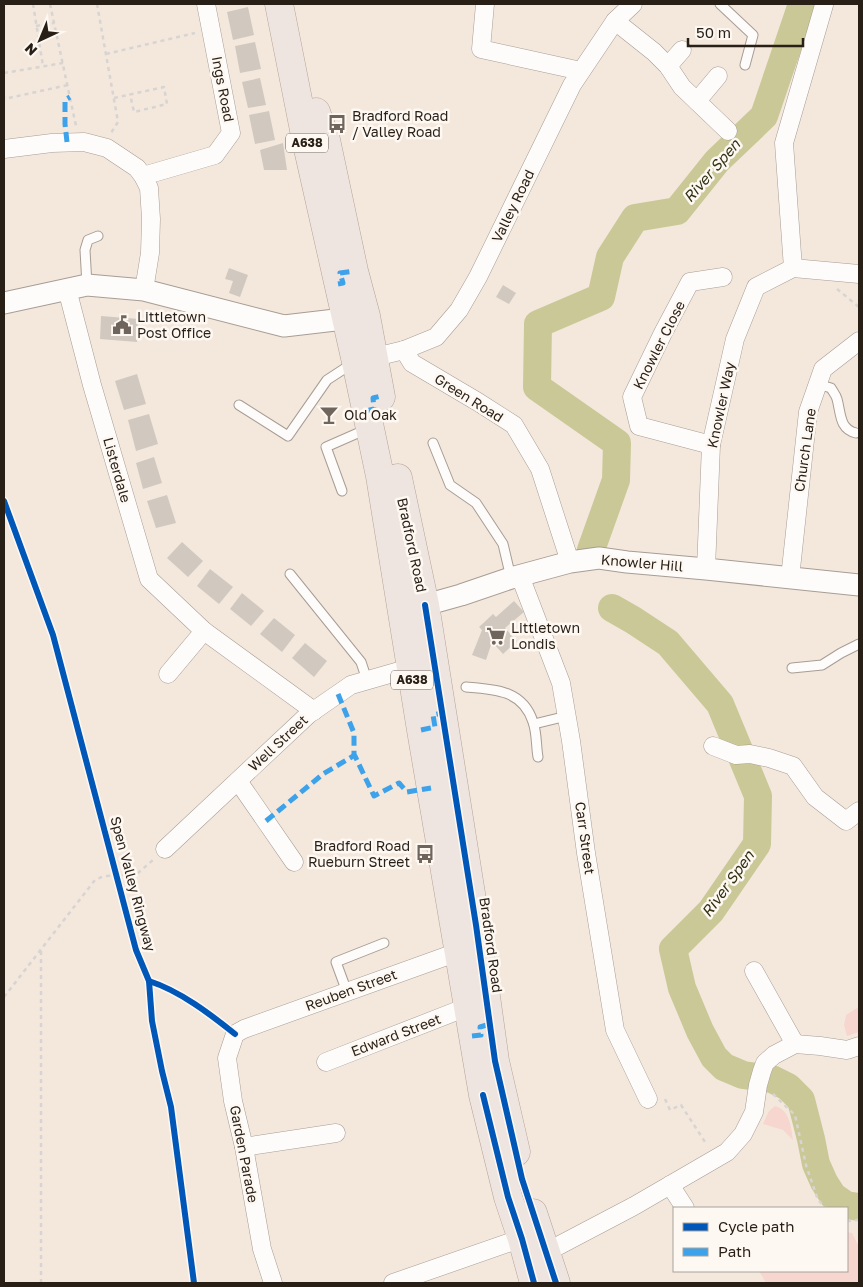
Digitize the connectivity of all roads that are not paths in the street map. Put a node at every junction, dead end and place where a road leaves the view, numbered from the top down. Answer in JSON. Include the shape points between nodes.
{"nodes":[{"id":1,"x":206,"y":4,"type":"edge"},
{"id":2,"x":485,"y":4,"type":"edge"},
{"id":3,"x":633,"y":4,"type":"edge"},
{"id":4,"x":720,"y":4,"type":"edge"},
{"id":5,"x":824,"y":5,"type":"dead end"},
{"id":6,"x":281,"y":12,"type":"edge"},
{"id":7,"x":615,"y":21,"type":"junction"},
{"id":8,"x":682,"y":50,"type":"dead end"},
{"id":9,"x":745,"y":65,"type":"dead end"},
{"id":10,"x":668,"y":66,"type":"junction"},
{"id":11,"x":581,"y":71,"type":"junction"},
{"id":12,"x":718,"y":76,"type":"dead end"},
{"id":13,"x":697,"y":101,"type":"junction"},
{"id":14,"x":728,"y":131,"type":"dead end"},
{"id":15,"x":4,"y":149,"type":"edge"},
{"id":16,"x":143,"y":176,"type":"junction"},
{"id":17,"x":98,"y":236,"type":"dead end"},
{"id":18,"x":793,"y":268,"type":"junction"},
{"id":19,"x":859,"y":274,"type":"edge"},
{"id":20,"x":723,"y":277,"type":"dead end"},
{"id":21,"x":88,"y":285,"type":"junction"},
{"id":22,"x":67,"y":289,"type":"junction"},
{"id":23,"x":144,"y":290,"type":"junction"},
{"id":24,"x":4,"y":303,"type":"edge"},
{"id":25,"x":356,"y":318,"type":"junction"},
{"id":26,"x":859,"y":341,"type":"edge"},
{"id":27,"x":404,"y":350,"type":"junction"},
{"id":28,"x":365,"y":360,"type":"junction"},
{"id":29,"x":818,"y":384,"type":"junction"},
{"id":30,"x":239,"y":405,"type":"dead end"},
{"id":31,"x":370,"y":428,"type":"junction"},
{"id":32,"x":856,"y":433,"type":"dead end"},
{"id":33,"x":433,"y":443,"type":"dead end"},
{"id":34,"x":711,"y":445,"type":"junction"},
{"id":35,"x":342,"y":491,"type":"dead end"},
{"id":36,"x":570,"y":562,"type":"junction"},
{"id":37,"x":706,"y":569,"type":"junction"},
{"id":38,"x":290,"y":574,"type":"dead end"},
{"id":39,"x":516,"y":577,"type":"junction"},
{"id":40,"x":790,"y":578,"type":"junction"},
{"id":41,"x":859,"y":585,"type":"edge"},
{"id":42,"x":414,"y":608,"type":"junction"},
{"id":43,"x":204,"y":631,"type":"junction"},
{"id":44,"x":859,"y":644,"type":"edge"},
{"id":45,"x":410,"y":668,"type":"junction"},
{"id":46,"x":792,"y":668,"type":"dead end"},
{"id":47,"x":168,"y":674,"type":"dead end"},
{"id":48,"x":367,"y":680,"type":"junction"},
{"id":49,"x":466,"y":687,"type":"dead end"},
{"id":50,"x":314,"y":711,"type":"junction"},
{"id":51,"x":567,"y":716,"type":"junction"},
{"id":52,"x":534,"y":724,"type":"junction"},
{"id":53,"x":714,"y":746,"type":"dead end"},
{"id":54,"x":538,"y":757,"type":"dead end"},
{"id":55,"x":238,"y":781,"type":"junction"},
{"id":56,"x":859,"y":811,"type":"edge"},
{"id":57,"x":164,"y":850,"type":"road end"},
{"id":58,"x":294,"y":862,"type":"dead end"},
{"id":59,"x":384,"y":943,"type":"dead end"},
{"id":60,"x":458,"y":952,"type":"junction"},
{"id":61,"x":754,"y":971,"type":"dead end"},
{"id":62,"x":347,"y":992,"type":"junction"},
{"id":63,"x":467,"y":1007,"type":"junction"},
{"id":64,"x":244,"y":1028,"type":"joint"},
{"id":65,"x":795,"y":1044,"type":"junction"},
{"id":66,"x":859,"y":1046,"type":"edge"},
{"id":67,"x":326,"y":1062,"type":"dead end"},
{"id":68,"x":655,"y":1096,"type":"road end"},
{"id":69,"x":336,"y":1133,"type":"dead end"},
{"id":70,"x":244,"y":1147,"type":"junction"},
{"id":71,"x":670,"y":1186,"type":"junction"},
{"id":72,"x":684,"y":1207,"type":"edge"},
{"id":73,"x":533,"y":1254,"type":"edge"},
{"id":74,"x":400,"y":1282,"type":"edge"},
{"id":75,"x":273,"y":1283,"type":"edge"},
{"id":76,"x":556,"y":1283,"type":"edge"}],
"edges":[{"from":1,"to":16,"type":"street","name":"Ings Road","via":[[231,133],[215,155]]},
{"from":2,"to":11,"type":"street","via":[[481,49]]},
{"from":3,"to":7,"type":"street","name":"Valley Road"},
{"from":4,"to":9,"type":"lane","via":[[753,35]]},
{"from":5,"to":18,"type":"street","via":[[784,143]]},
{"from":6,"to":25,"type":"main road","name":"Bradford Road","number":"A638","via":[[326,140],[354,271]]},
{"from":7,"to":10,"type":"street"},
{"from":7,"to":11,"type":"street","name":"Valley Road"},
{"from":8,"to":10,"type":"street"},
{"from":10,"to":13,"type":"street"},
{"from":11,"to":27,"type":"street","name":"Valley Road","via":[[460,310],[436,336]]},
{"from":12,"to":13,"type":"street"},
{"from":13,"to":14,"type":"street"},
{"from":15,"to":16,"type":"street","via":[[84,142],[107,148],[137,168]]},
{"from":16,"to":23,"type":"street","via":[[149,188],[151,219]]},
{"from":17,"to":21,"type":"lane","via":[[88,240],[84,250]]},
{"from":18,"to":19,"type":"street"},
{"from":18,"to":34,"type":"street","name":"Knowler Way","via":[[756,287],[736,340]]},
{"from":20,"to":34,"type":"street","name":"Knowler Close","via":[[690,282],[632,397],[639,426]]},
{"from":21,"to":22,"type":"street"},
{"from":21,"to":23,"type":"street"},
{"from":22,"to":24,"type":"street"},
{"from":22,"to":43,"type":"street","name":"Listerdale","via":[[149,579]]},
{"from":23,"to":25,"type":"street","via":[[284,326]]},
{"from":25,"to":28,"type":"main road","name":"Bradford Road","number":"A638"},
{"from":26,"to":29,"type":"street","name":"Church Lane","via":[[823,369]]},
{"from":27,"to":28,"type":"street","name":"Valley Road"},
{"from":27,"to":36,"type":"street","name":"Green Road","via":[[412,363],[514,425],[540,469]]},
{"from":28,"to":30,"type":"lane","via":[[327,380],[288,436]]},
{"from":28,"to":31,"type":"main road","name":"Bradford Road","number":"A638"},
{"from":28,"to":42,"type":"main road","name":"Bradford Road","number":"A638","via":[[388,434]]},
{"from":29,"to":32,"type":"lane","via":[[831,388],[837,397],[845,427]]},
{"from":29,"to":40,"type":"street","name":"Church Lane","via":[[808,412]]},
{"from":31,"to":35,"type":"lane","via":[[326,447]]},
{"from":31,"to":42,"type":"main road","name":"Bradford Road","number":"A638"},
{"from":33,"to":39,"type":"lane","via":[[450,485],[476,503],[503,544]]},
{"from":34,"to":37,"type":"street","name":"Knowler Way"},
{"from":36,"to":37,"type":"street","name":"Knowler Hill","via":[[599,558]]},
{"from":36,"to":39,"type":"street","name":"Knowler Hill"},
{"from":37,"to":40,"type":"street","name":"Knowler Hill"},
{"from":38,"to":48,"type":"lane","via":[[361,662]]},
{"from":39,"to":42,"type":"street","name":"Knowler Hill"},
{"from":39,"to":51,"type":"street","name":"Carr Street","via":[[561,684]]},
{"from":40,"to":41,"type":"street","name":"Knowler Hill"},
{"from":42,"to":45,"type":"main road","name":"Bradford Road","number":"A638"},
{"from":42,"to":73,"type":"main road","name":"Bradford Road","number":"A638","via":[[474,915],[496,1061],[522,1179]]},
{"from":43,"to":47,"type":"street"},
{"from":43,"to":50,"type":"street","name":"Listerdale"},
{"from":44,"to":46,"type":"lane","via":[[822,665]]},
{"from":45,"to":48,"type":"street","name":"Well Street"},
{"from":45,"to":60,"type":"main road","name":"Bradford Road","number":"A638"},
{"from":48,"to":50,"type":"street","name":"Well Street","via":[[351,685]]},
{"from":49,"to":52,"type":"lane","via":[[487,688],[519,699],[527,707]]},
{"from":50,"to":55,"type":"street","name":"Well Street"},
{"from":51,"to":52,"type":"lane"},
{"from":51,"to":68,"type":"street","name":"Carr Street","via":[[615,1030]]},
{"from":52,"to":54,"type":"lane"},
{"from":53,"to":56,"type":"street","via":[[793,766],[815,797],[846,821]]},
{"from":55,"to":57,"type":"street","name":"Well Street"},
{"from":55,"to":58,"type":"street"},
{"from":59,"to":62,"type":"lane","via":[[336,962]]},
{"from":60,"to":62,"type":"street","name":"Reuben Street"},
{"from":60,"to":63,"type":"main road","name":"Bradford Road","number":"A638"},
{"from":61,"to":65,"type":"street"},
{"from":62,"to":64,"type":"street","name":"Reuben Street"},
{"from":63,"to":67,"type":"street","name":"Edward Street"},
{"from":63,"to":73,"type":"main road","name":"Bradford Road","number":"A638","via":[[483,1095],[508,1197]]},
{"from":64,"to":70,"type":"street","name":"Garden Parade","via":[[235,1034],[227,1058]]},
{"from":65,"to":66,"type":"street","via":[[847,1050]]},
{"from":65,"to":71,"type":"street","via":[[765,1063],[754,1112],[743,1134],[727,1152]]},
{"from":69,"to":70,"type":"street"},
{"from":70,"to":75,"type":"street","name":"Garden Parade","via":[[262,1249]]},
{"from":71,"to":72,"type":"street"},
{"from":71,"to":73,"type":"street"},
{"from":73,"to":74,"type":"street"},
{"from":73,"to":76,"type":"main road","name":"Bradford Road","number":"A638"}]}
